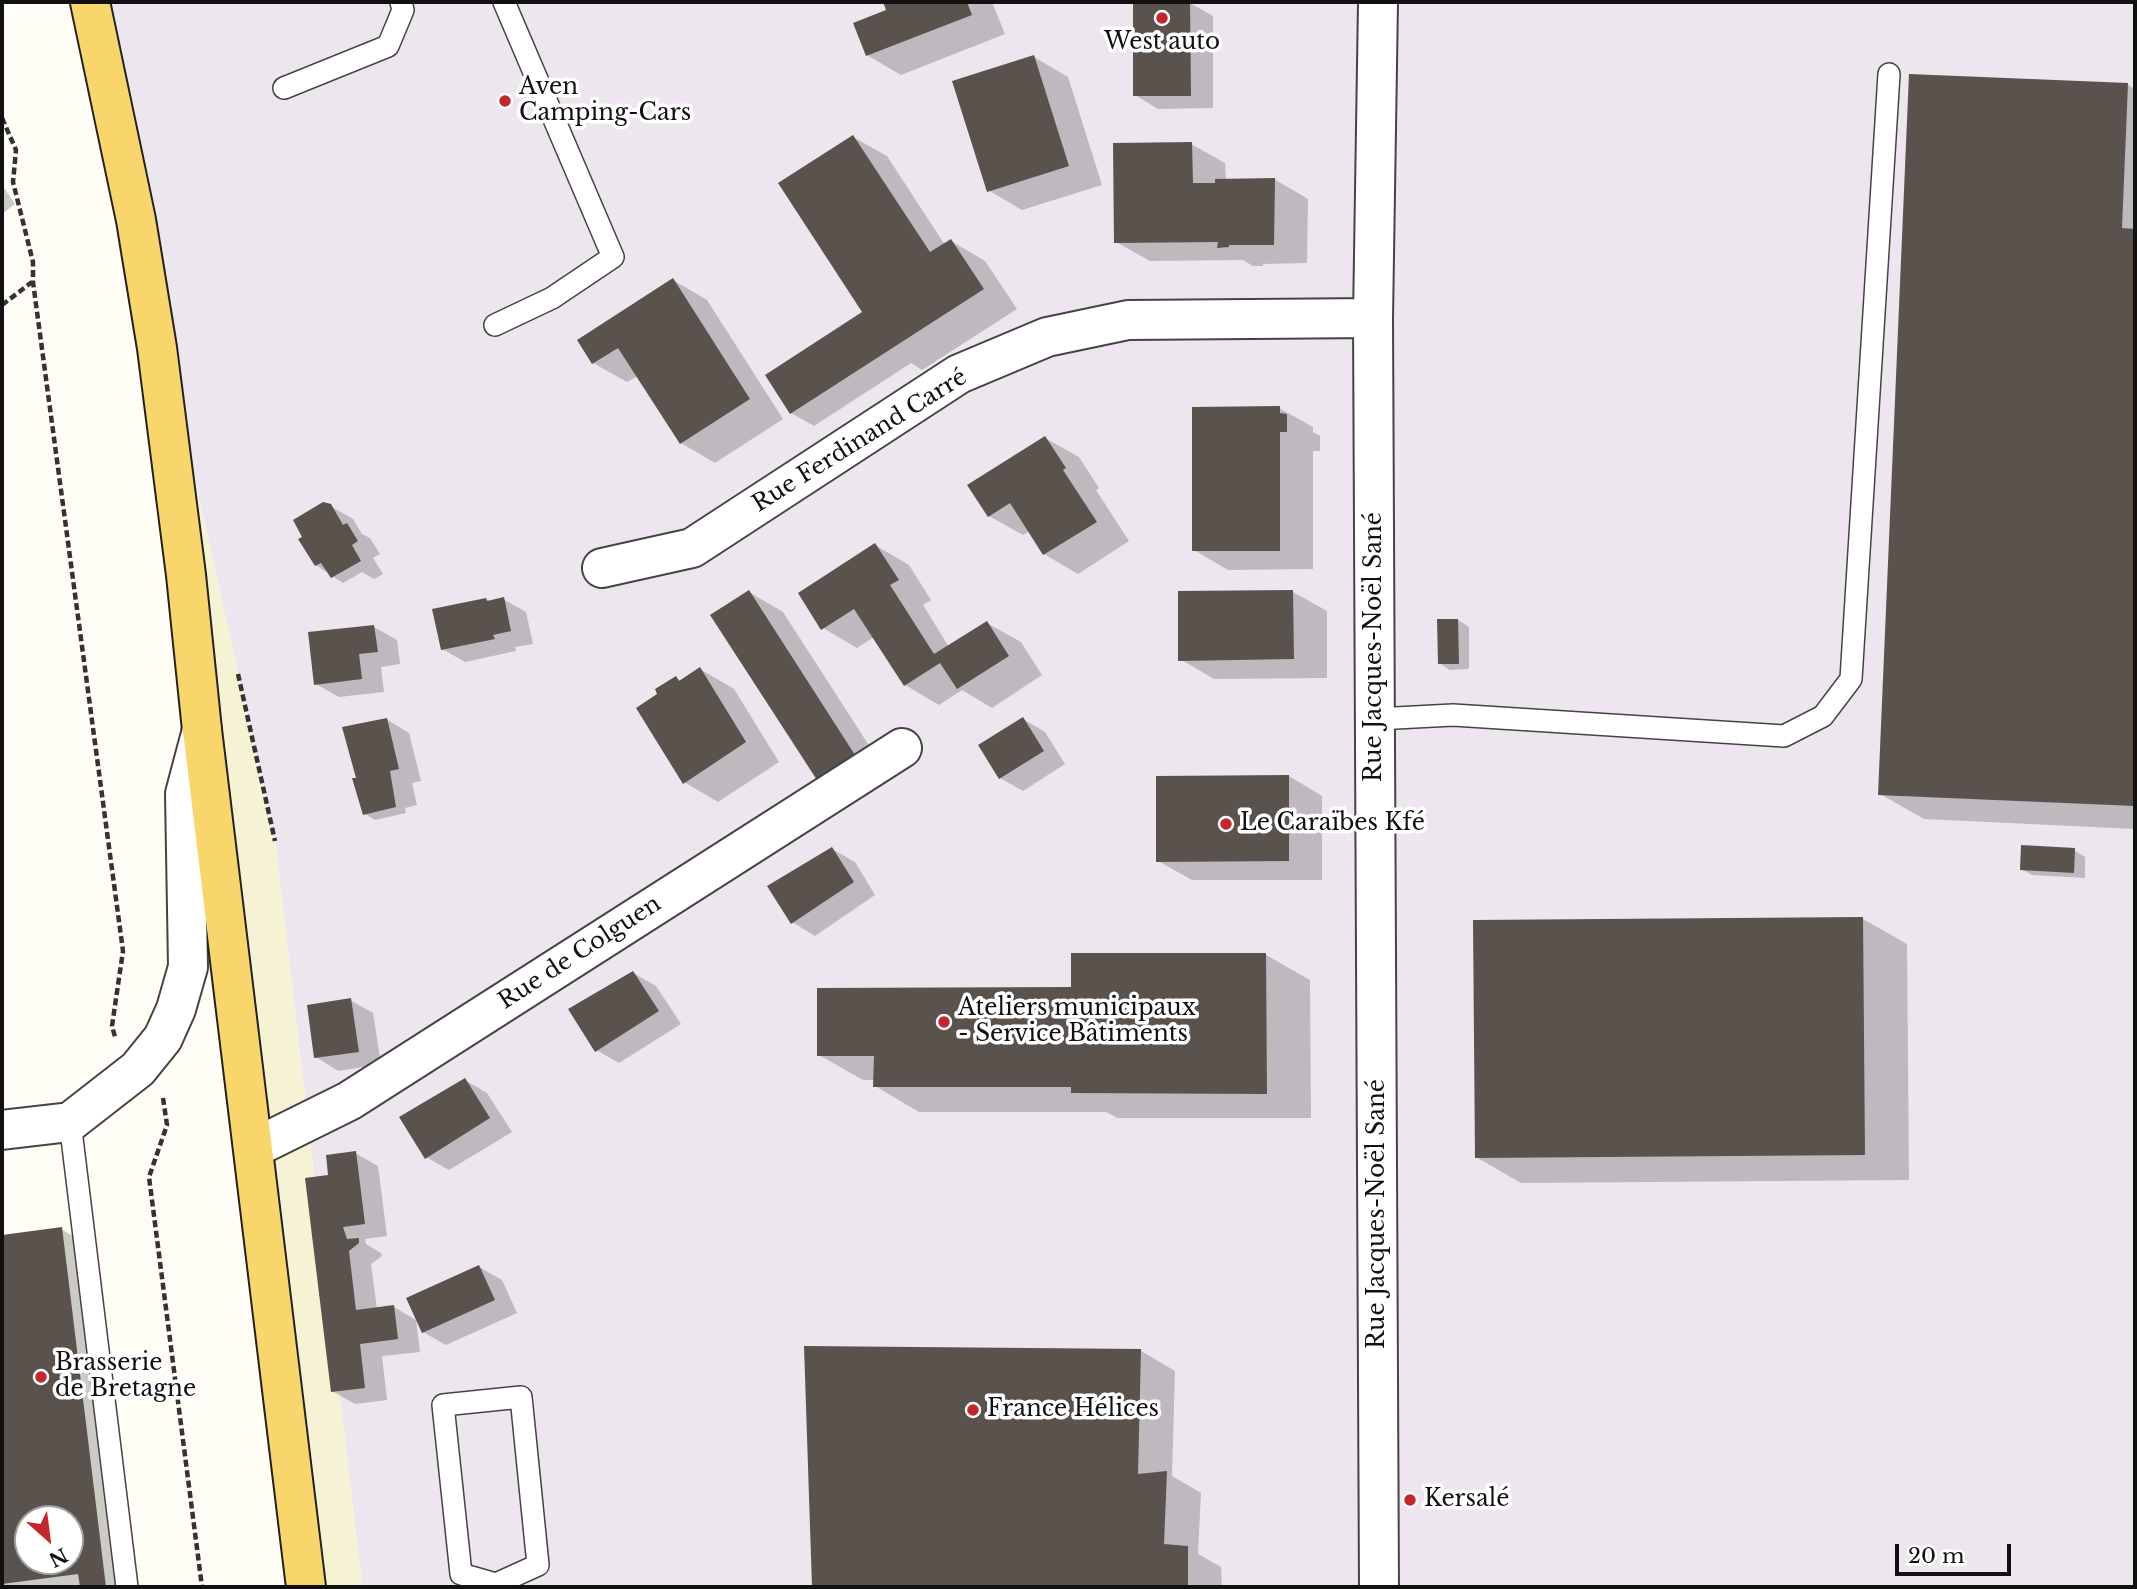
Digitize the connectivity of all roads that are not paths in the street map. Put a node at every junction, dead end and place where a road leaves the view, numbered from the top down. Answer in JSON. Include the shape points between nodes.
{"nodes":[{"id":1,"x":90,"y":2,"type":"edge"},
{"id":2,"x":401,"y":2,"type":"edge"},
{"id":3,"x":504,"y":2,"type":"edge"},
{"id":4,"x":1378,"y":2,"type":"edge"},
{"id":5,"x":1889,"y":74,"type":"dead end"},
{"id":6,"x":284,"y":88,"type":"dead end"},
{"id":7,"x":1373,"y":318,"type":"junction"},
{"id":8,"x":495,"y":324,"type":"dead end"},
{"id":9,"x":602,"y":568,"type":"dead end"},
{"id":10,"x":1376,"y":719,"type":"junction"},
{"id":11,"x":202,"y":730,"type":"junction"},
{"id":12,"x":902,"y":748,"type":"dead end"},
{"id":13,"x":70,"y":1122,"type":"junction"},
{"id":14,"x":2,"y":1130,"type":"edge"},
{"id":15,"x":254,"y":1148,"type":"junction"},
{"id":16,"x":496,"y":1586,"type":"edge"},
{"id":17,"x":127,"y":1587,"type":"edge"},
{"id":18,"x":306,"y":1587,"type":"edge"},
{"id":19,"x":1379,"y":1587,"type":"edge"}],
"edges":[{"from":1,"to":11,"type":"main road","via":[[157,348]]},
{"from":2,"to":6,"type":"lane","via":[[403,10],[388,46]]},
{"from":3,"to":8,"type":"lane","via":[[613,257],[552,298]]},
{"from":4,"to":7,"type":"street","name":"Rue Jacques-Noël Sané"},
{"from":5,"to":10,"type":"lane","via":[[1851,679],[1824,716],[1784,736],[1453,715]]},
{"from":7,"to":9,"type":"street","name":"Rue Ferdinand Carré","via":[[1128,320],[1047,337],[959,374],[692,548]]},
{"from":7,"to":10,"type":"street","name":"Rue Jacques-Noël Sané"},
{"from":10,"to":19,"type":"street","name":"Rue Jacques-Noël Sané"},
{"from":11,"to":13,"type":"street","via":[[185,794],[188,967],[176,1009],[163,1038],[138,1069]]},
{"from":11,"to":15,"type":"main road"},
{"from":12,"to":15,"type":"street","name":"Rue de Colguen","via":[[349,1101]]},
{"from":13,"to":14,"type":"street"},
{"from":13,"to":17,"type":"lane"},
{"from":15,"to":18,"type":"main road"},
{"from":16,"to":16,"type":"lane","via":[[538,1565],[521,1397],[443,1405],[461,1574]]}]}
